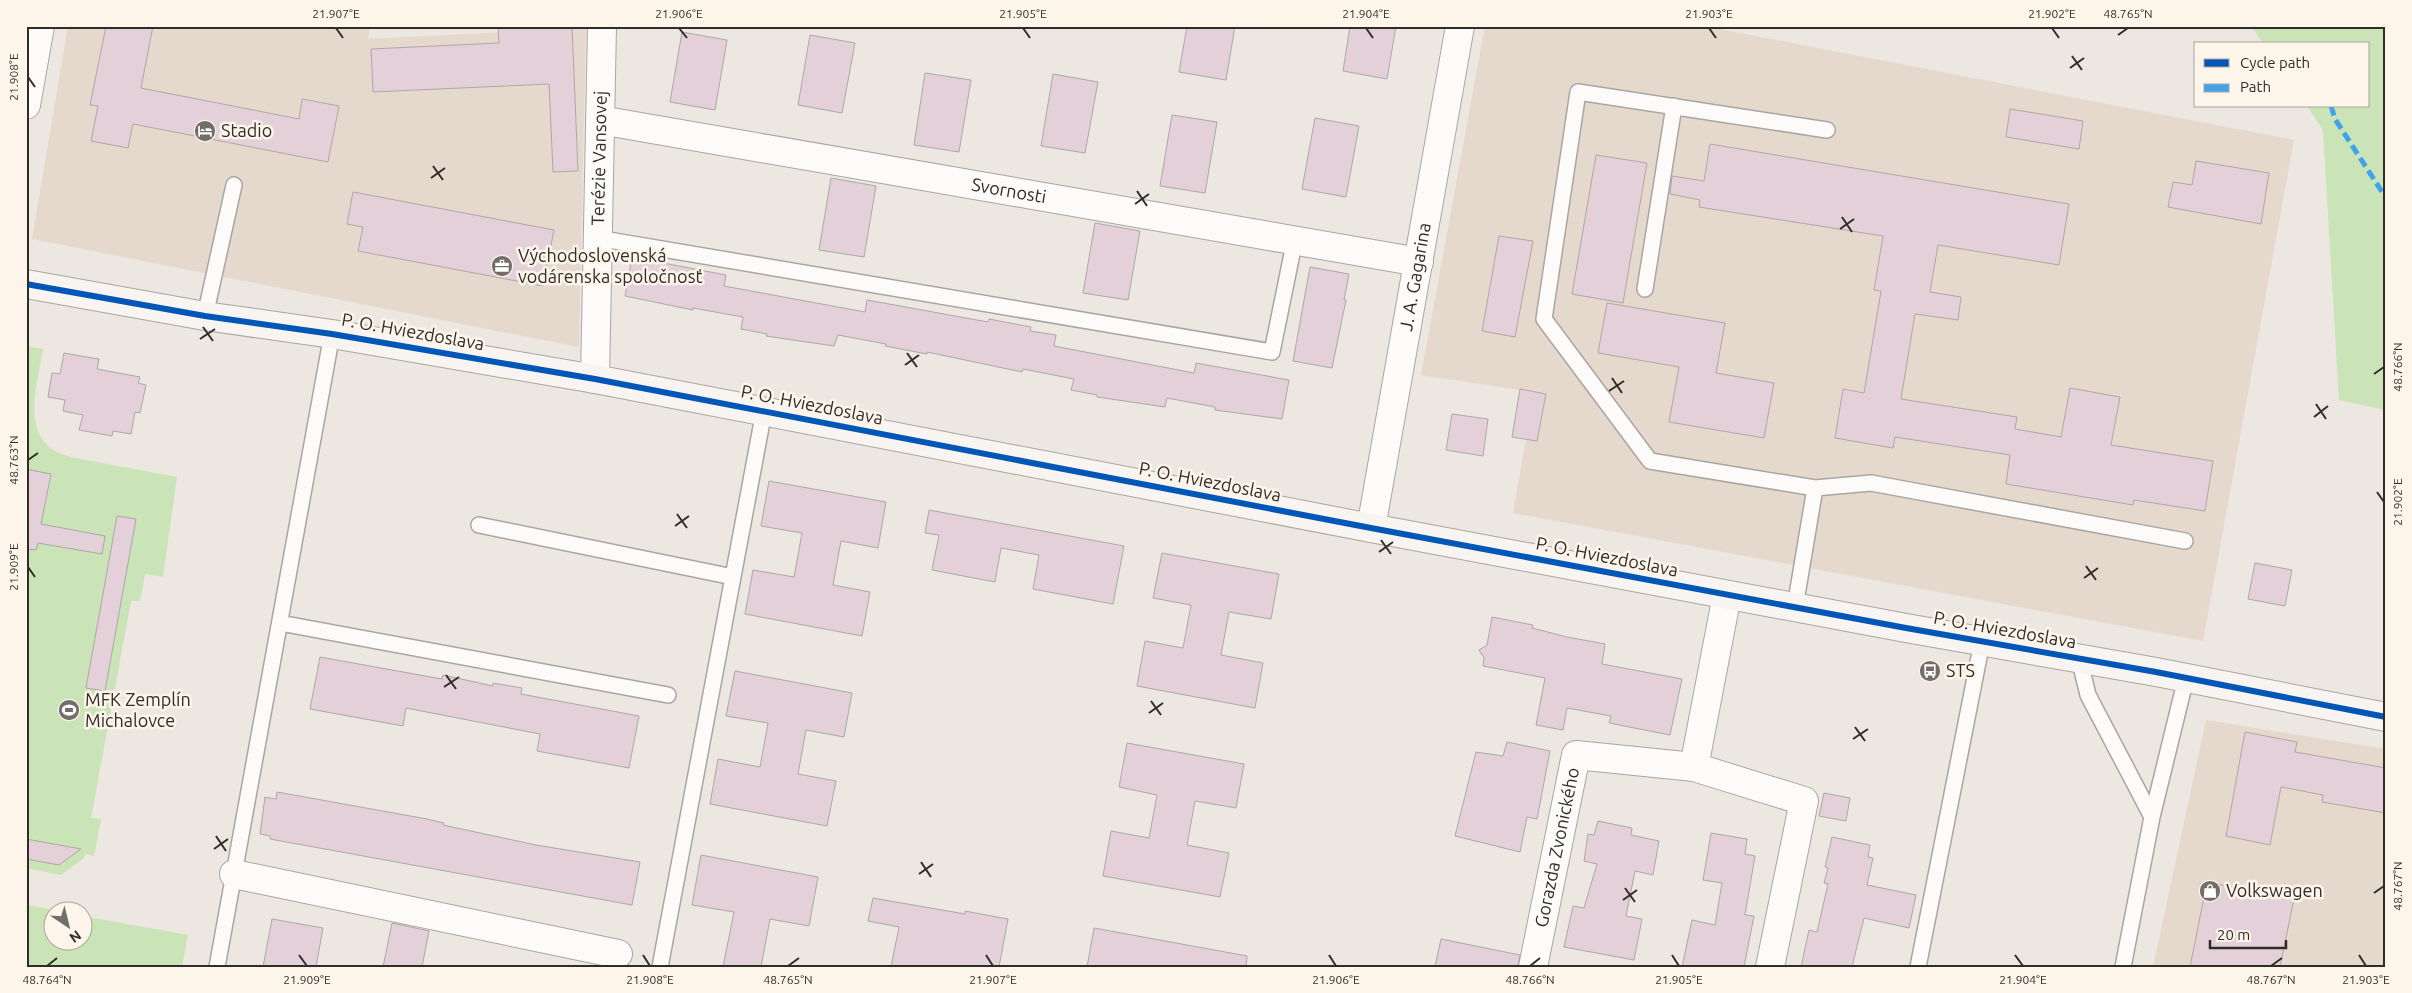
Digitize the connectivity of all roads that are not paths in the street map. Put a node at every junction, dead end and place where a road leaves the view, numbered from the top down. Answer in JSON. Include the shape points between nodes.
{"nodes":[{"id":1,"x":40,"y":26,"type":"edge"},
{"id":2,"x":602,"y":26,"type":"edge"},
{"id":3,"x":1460,"y":26,"type":"edge"},
{"id":4,"x":26,"y":105,"type":"edge"},
{"id":5,"x":1674,"y":106,"type":"junction"},
{"id":6,"x":600,"y":120,"type":"junction"},
{"id":7,"x":1827,"y":130,"type":"dead end"},
{"id":8,"x":234,"y":185,"type":"dead end"},
{"id":9,"x":597,"y":238,"type":"junction"},
{"id":10,"x":1295,"y":239,"type":"junction"},
{"id":11,"x":1419,"y":262,"type":"junction"},
{"id":12,"x":26,"y":284,"type":"edge"},
{"id":13,"x":1645,"y":290,"type":"dead end"},
{"id":14,"x":205,"y":316,"type":"junction"},
{"id":15,"x":332,"y":334,"type":"junction"},
{"id":16,"x":595,"y":378,"type":"junction"},
{"id":17,"x":764,"y":411,"type":"junction"},
{"id":18,"x":1815,"y":488,"type":"junction"},
{"id":19,"x":479,"y":525,"type":"dead end"},
{"id":20,"x":1371,"y":528,"type":"junction"},
{"id":21,"x":2185,"y":541,"type":"dead end"},
{"id":22,"x":733,"y":577,"type":"junction"},
{"id":23,"x":1728,"y":595,"type":"junction"},
{"id":24,"x":1795,"y":607,"type":"junction"},
{"id":25,"x":280,"y":623,"type":"junction"},
{"id":26,"x":1982,"y":642,"type":"junction"},
{"id":27,"x":2079,"y":658,"type":"junction"},
{"id":28,"x":2186,"y":678,"type":"junction"},
{"id":29,"x":668,"y":695,"type":"dead end"},
{"id":30,"x":2386,"y":718,"type":"edge"},
{"id":31,"x":1694,"y":767,"type":"junction"},
{"id":32,"x":2152,"y":817,"type":"junction"},
{"id":33,"x":234,"y":874,"type":"junction"},
{"id":34,"x":618,"y":954,"type":"dead end"},
{"id":35,"x":217,"y":967,"type":"edge"},
{"id":36,"x":660,"y":967,"type":"edge"},
{"id":37,"x":1532,"y":967,"type":"edge"},
{"id":38,"x":1770,"y":967,"type":"edge"},
{"id":39,"x":1918,"y":967,"type":"edge"},
{"id":40,"x":2123,"y":967,"type":"edge"}],
"edges":[{"from":1,"to":4,"type":"street"},
{"from":2,"to":6,"type":"street","name":"Terézie Vansovej"},
{"from":3,"to":11,"type":"street","name":"J. A. Gagarina"},
{"from":5,"to":7,"type":"lane"},
{"from":5,"to":13,"type":"lane"},
{"from":5,"to":18,"type":"lane","via":[[1578,92],[1544,319],[1650,461]]},
{"from":6,"to":9,"type":"street","name":"Terézie Vansovej"},
{"from":6,"to":10,"type":"street","name":"Svornosti"},
{"from":8,"to":14,"type":"lane"},
{"from":9,"to":10,"type":"lane","via":[[1272,352]]},
{"from":9,"to":16,"type":"street","name":"Terézie Vansovej"},
{"from":10,"to":11,"type":"street","name":"Svornosti"},
{"from":11,"to":20,"type":"street","name":"J. A. Gagarina"},
{"from":12,"to":14,"type":"street","name":"P. O. Hviezdoslava"},
{"from":14,"to":15,"type":"street","name":"P. O. Hviezdoslava"},
{"from":15,"to":16,"type":"street","name":"P. O. Hviezdoslava"},
{"from":15,"to":25,"type":"lane"},
{"from":16,"to":17,"type":"street","name":"P. O. Hviezdoslava"},
{"from":17,"to":20,"type":"street","name":"P. O. Hviezdoslava"},
{"from":17,"to":22,"type":"lane"},
{"from":18,"to":21,"type":"lane","via":[[1871,483]]},
{"from":18,"to":24,"type":"lane"},
{"from":19,"to":22,"type":"lane"},
{"from":20,"to":23,"type":"street","name":"P. O. Hviezdoslava"},
{"from":22,"to":36,"type":"lane"},
{"from":23,"to":24,"type":"street","name":"P. O. Hviezdoslava"},
{"from":23,"to":31,"type":"street"},
{"from":24,"to":26,"type":"street","name":"P. O. Hviezdoslava"},
{"from":25,"to":29,"type":"lane"},
{"from":25,"to":33,"type":"lane"},
{"from":26,"to":27,"type":"street","name":"P. O. Hviezdoslava"},
{"from":26,"to":39,"type":"lane"},
{"from":27,"to":28,"type":"street","name":"P. O. Hviezdoslava"},
{"from":27,"to":32,"type":"lane","via":[[2088,695]]},
{"from":28,"to":30,"type":"street","name":"P. O. Hviezdoslava"},
{"from":28,"to":32,"type":"lane"},
{"from":31,"to":37,"type":"street","name":"Gorazda Zvonického","via":[[1576,756]]},
{"from":31,"to":38,"type":"street","name":"Gorazda Zvonického","via":[[1804,801]]},
{"from":32,"to":40,"type":"lane"},
{"from":33,"to":34,"type":"street"},
{"from":33,"to":35,"type":"lane"}]}
